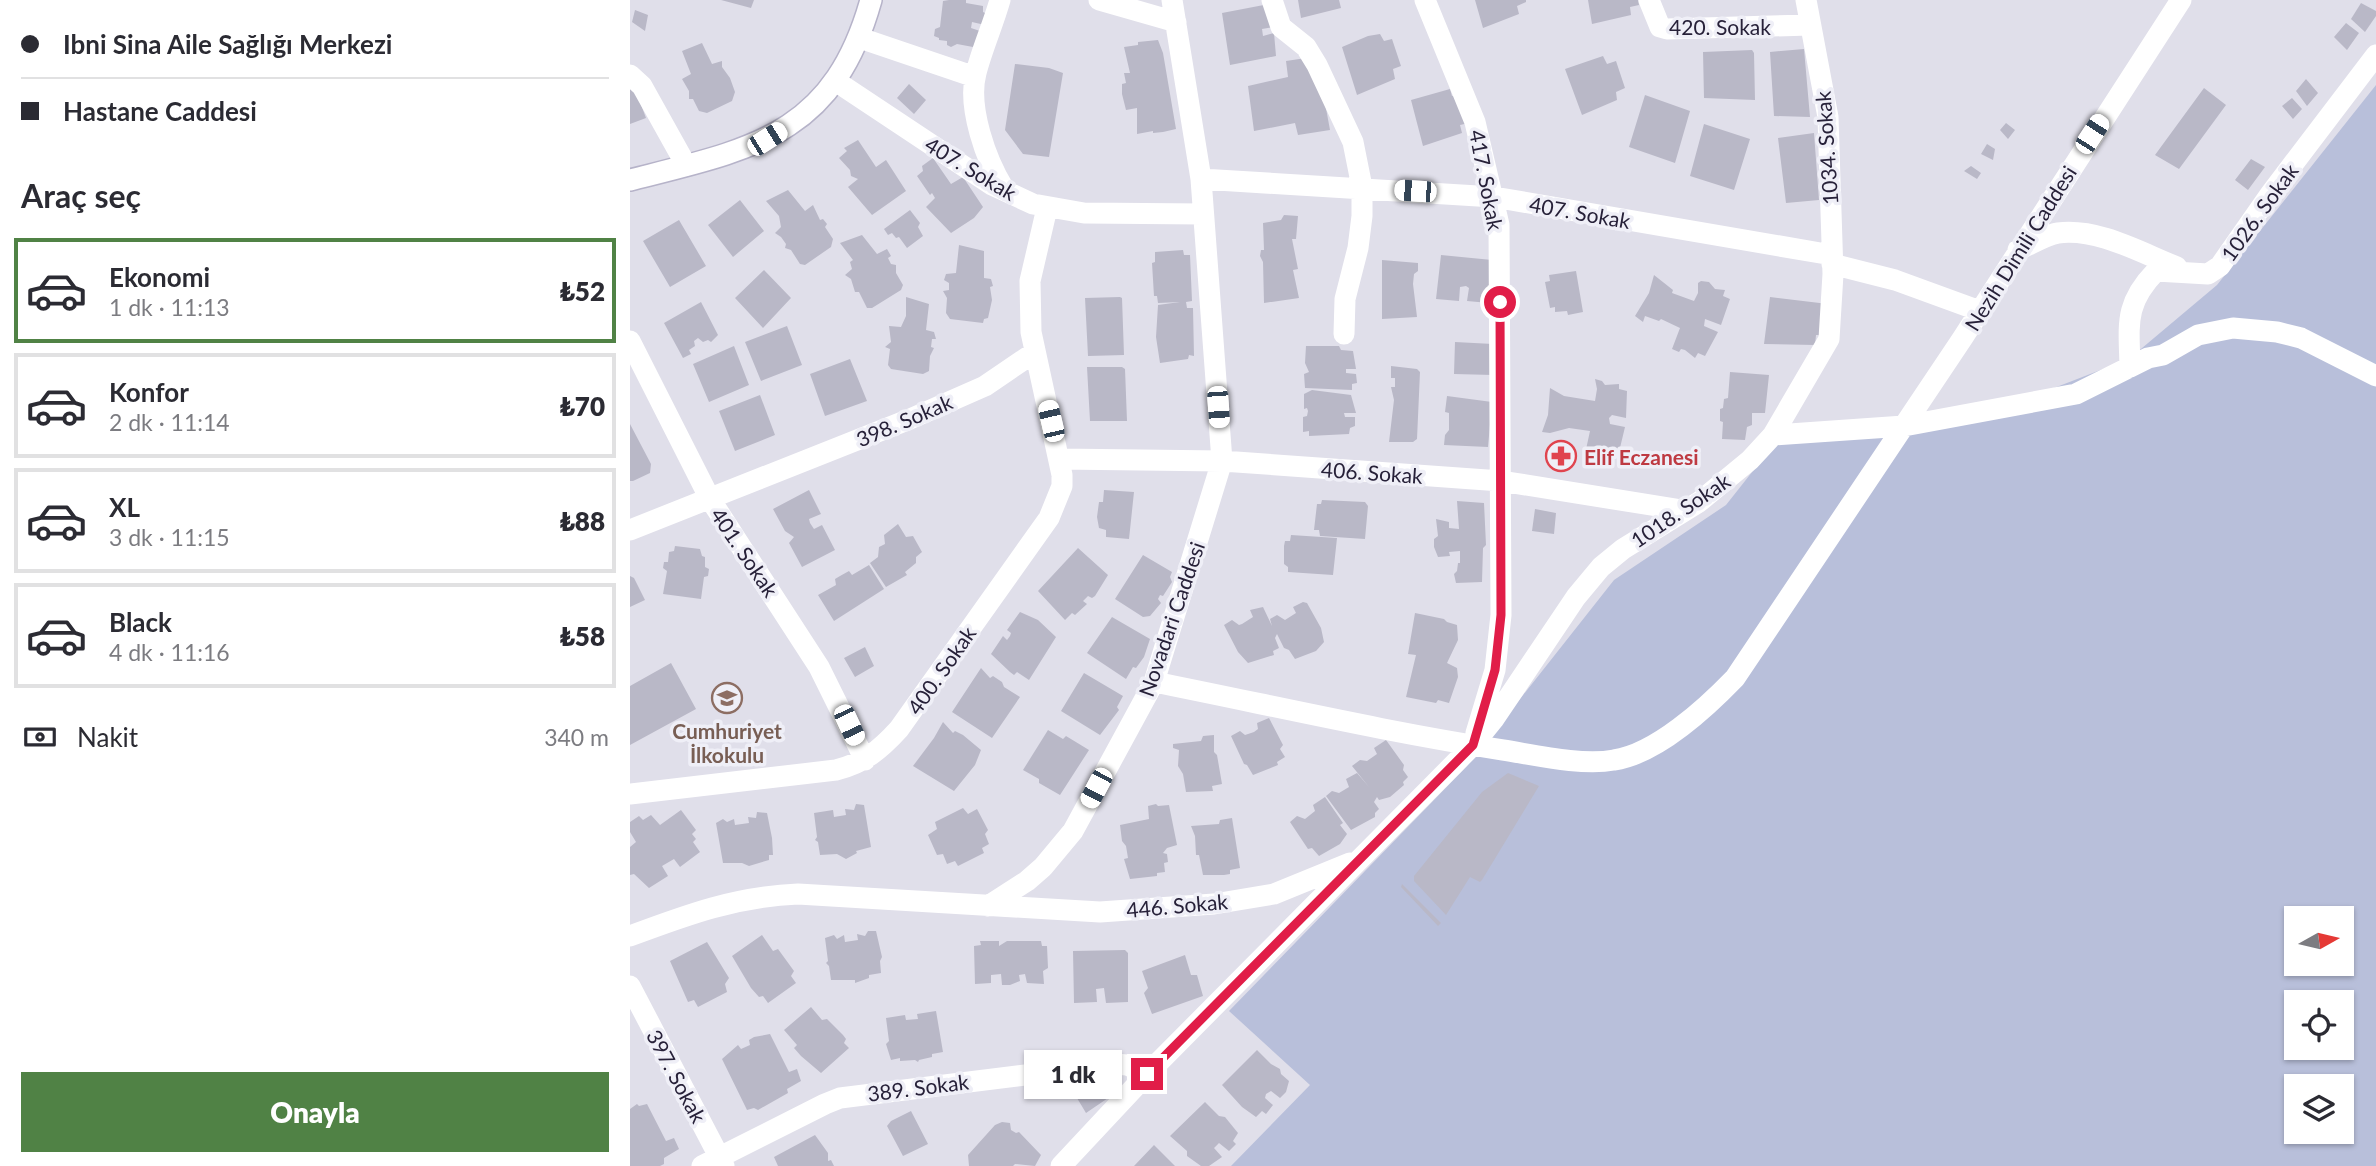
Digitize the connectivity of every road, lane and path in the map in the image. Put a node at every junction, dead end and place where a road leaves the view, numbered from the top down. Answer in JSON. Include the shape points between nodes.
{"nodes":[{"id":1,"x":871,"y":0,"type":"edge"},
{"id":2,"x":1000,"y":0,"type":"edge"},
{"id":3,"x":1099,"y":0,"type":"edge"},
{"id":4,"x":1172,"y":0,"type":"edge"},
{"id":5,"x":1272,"y":0,"type":"edge"},
{"id":6,"x":1425,"y":0,"type":"edge"},
{"id":7,"x":1649,"y":0,"type":"edge"},
{"id":8,"x":1806,"y":0,"type":"edge"},
{"id":9,"x":2181,"y":0,"type":"edge"},
{"id":10,"x":1176,"y":22,"type":"junction"},
{"id":11,"x":1810,"y":25,"type":"junction"},
{"id":12,"x":860,"y":38,"type":"junction"},
{"id":13,"x":2376,"y":54,"type":"edge"},
{"id":14,"x":630,"y":75,"type":"edge"},
{"id":15,"x":975,"y":77,"type":"junction"},
{"id":16,"x":837,"y":82,"type":"junction"},
{"id":17,"x":686,"y":166,"type":"junction"},
{"id":18,"x":1201,"y":179,"type":"junction"},
{"id":19,"x":630,"y":180,"type":"edge"},
{"id":20,"x":1362,"y":187,"type":"junction"},
{"id":21,"x":1007,"y":193,"type":"junction"},
{"id":22,"x":1494,"y":197,"type":"junction"},
{"id":23,"x":1047,"y":208,"type":"junction"},
{"id":24,"x":1203,"y":214,"type":"junction"},
{"id":25,"x":2018,"y":250,"type":"junction"},
{"id":26,"x":1832,"y":259,"type":"junction"},
{"id":27,"x":2186,"y":271,"type":"junction"},
{"id":28,"x":1980,"y":311,"type":"junction"},
{"id":29,"x":1344,"y":334,"type":"dead end"},
{"id":30,"x":630,"y":341,"type":"edge"},
{"id":31,"x":1035,"y":352,"type":"junction"},
{"id":32,"x":2130,"y":367,"type":"junction"},
{"id":33,"x":2376,"y":376,"type":"edge"},
{"id":34,"x":1904,"y":426,"type":"junction"},
{"id":35,"x":1773,"y":435,"type":"junction"},
{"id":36,"x":1059,"y":459,"type":"junction"},
{"id":37,"x":1222,"y":461,"type":"junction"},
{"id":38,"x":1501,"y":481,"type":"junction"},
{"id":39,"x":710,"y":499,"type":"junction"},
{"id":40,"x":1682,"y":510,"type":"junction"},
{"id":41,"x":630,"y":530,"type":"edge"},
{"id":42,"x":1154,"y":682,"type":"junction"},
{"id":43,"x":1473,"y":745,"type":"junction"},
{"id":44,"x":865,"y":760,"type":"junction"},
{"id":45,"x":630,"y":794,"type":"edge"},
{"id":46,"x":1359,"y":860,"type":"junction"},
{"id":47,"x":988,"y":906,"type":"junction"},
{"id":48,"x":630,"y":936,"type":"edge"},
{"id":49,"x":630,"y":986,"type":"edge"},
{"id":50,"x":1147,"y":1074,"type":"junction"},
{"id":51,"x":715,"y":1163,"type":"edge"},
{"id":52,"x":1061,"y":1166,"type":"edge"}],
"edges":[{"from":1,"to":12,"type":"street"},
{"from":2,"to":15,"type":"street"},
{"from":3,"to":10,"type":"street"},
{"from":4,"to":10,"type":"street","name":"Novadari Caddesi"},
{"from":5,"to":20,"type":"street","via":[[1281,27],[1306,47],[1337,107],[1353,142]]},
{"from":6,"to":22,"type":"street","name":"417. Sokak","via":[[1465,91]]},
{"from":7,"to":11,"type":"street","name":"420. Sokak","via":[[1654,19],[1667,29]]},
{"from":8,"to":11,"type":"street","name":"1034. Sokak"},
{"from":9,"to":25,"type":"street","name":"Nezih Dimili Caddesi"},
{"from":10,"to":18,"type":"street","name":"Novadari Caddesi"},
{"from":11,"to":26,"type":"street","name":"1034. Sokak","via":[[1828,117]]},
{"from":12,"to":15,"type":"street"},
{"from":12,"to":16,"type":"street"},
{"from":13,"to":27,"type":"street","name":"1026. Sokak","via":[[2220,266],[2208,274]]},
{"from":14,"to":17,"type":"street","via":[[642,86]]},
{"from":15,"to":21,"type":"street","via":[[984,152]]},
{"from":16,"to":17,"type":"street","via":[[799,119],[767,139]]},
{"from":16,"to":21,"type":"street","name":"407. Sokak"},
{"from":17,"to":19,"type":"street"},
{"from":18,"to":20,"type":"street","name":"407. Sokak"},
{"from":18,"to":24,"type":"street","name":"Novadari Caddesi"},
{"from":20,"to":22,"type":"street","name":"407. Sokak"},
{"from":20,"to":29,"type":"street","via":[[1362,216],[1347,287]]},
{"from":21,"to":23,"type":"street","name":"407. Sokak"},
{"from":22,"to":26,"type":"street","name":"407. Sokak"},
{"from":22,"to":38,"type":"street","name":"417. Sokak","via":[[1499,225]]},
{"from":23,"to":24,"type":"street","name":"407. Sokak","via":[[1084,213]]},
{"from":23,"to":31,"type":"street","via":[[1030,281]]},
{"from":24,"to":37,"type":"street","name":"Novadari Caddesi"},
{"from":25,"to":27,"type":"street","via":[[2055,234],[2080,233]]},
{"from":25,"to":28,"type":"street","name":"Nezih Dimili Caddesi"},
{"from":26,"to":28,"type":"street","name":"407. Sokak"},
{"from":26,"to":35,"type":"street","name":"1018. Sokak","via":[[1829,339]]},
{"from":27,"to":32,"type":"street","name":"1026. Sokak","via":[[2156,271],[2139,288],[2130,312]]},
{"from":28,"to":34,"type":"street","name":"Nezih Dimili Caddesi"},
{"from":30,"to":39,"type":"street","name":"401. Sokak"},
{"from":31,"to":36,"type":"street","name":"400. Sokak"},
{"from":31,"to":39,"type":"street","name":"398. Sokak","via":[[985,386]]},
{"from":32,"to":33,"type":"street","via":[[2198,335],[2233,328],[2301,338]]},
{"from":32,"to":34,"type":"street","via":[[2076,394]]},
{"from":34,"to":35,"type":"street"},
{"from":34,"to":43,"type":"street","name":"Nezih Dimili Caddesi","via":[[1735,678],[1709,705],[1632,756],[1614,760]]},
{"from":35,"to":40,"type":"street","name":"1018. Sokak","via":[[1750,460],[1699,502]]},
{"from":36,"to":37,"type":"street","name":"406. Sokak"},
{"from":36,"to":44,"type":"street","name":"400. Sokak","via":[[1062,486],[1049,518],[899,729]]},
{"from":37,"to":38,"type":"street","name":"406. Sokak"},
{"from":37,"to":42,"type":"street","name":"Novadari Caddesi"},
{"from":38,"to":40,"type":"street","name":"406. Sokak"},
{"from":38,"to":43,"type":"street","name":"417. Sokak","via":[[1501,615],[1495,670]]},
{"from":39,"to":41,"type":"street","name":"398. Sokak"},
{"from":39,"to":44,"type":"street","name":"401. Sokak","via":[[819,667]]},
{"from":40,"to":43,"type":"street","name":"1018. Sokak","via":[[1601,567]]},
{"from":42,"to":43,"type":"street","name":"Nezih Dimili Caddesi"},
{"from":42,"to":47,"type":"street","name":"Novadari Caddesi","via":[[1073,831],[1043,867]]},
{"from":43,"to":46,"type":"street","name":"1018. Sokak"},
{"from":44,"to":45,"type":"street","name":"400. Sokak","via":[[836,771]]},
{"from":46,"to":47,"type":"street","name":"446. Sokak","via":[[1273,894],[1214,904],[1100,912]]},
{"from":46,"to":50,"type":"street","name":"1018. Sokak"},
{"from":47,"to":48,"type":"street","via":[[798,894],[758,896],[707,908]]},
{"from":49,"to":51,"type":"street","name":"397. Sokak"},
{"from":50,"to":51,"type":"street","name":"389. Sokak","via":[[1114,1064],[856,1095],[825,1104]]},
{"from":50,"to":52,"type":"street","name":"1018. Sokak"}]}
